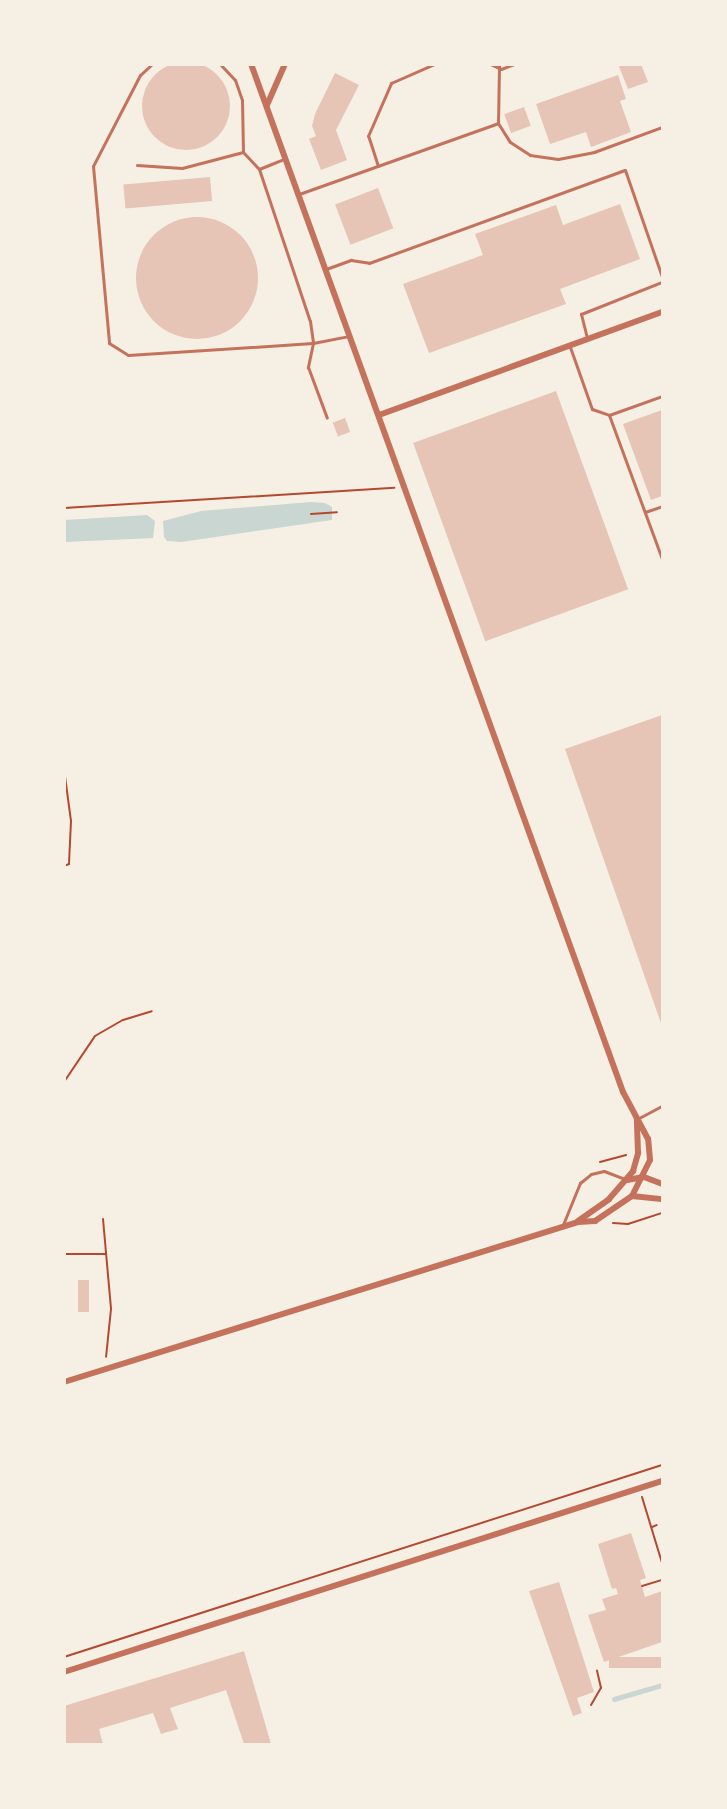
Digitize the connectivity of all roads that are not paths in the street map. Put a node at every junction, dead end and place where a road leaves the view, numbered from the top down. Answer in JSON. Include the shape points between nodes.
{"nodes":[{"id":1,"x":152,"y":64,"type":"edge"},
{"id":2,"x":220,"y":64,"type":"edge"},
{"id":3,"x":251,"y":64,"type":"edge"},
{"id":4,"x":285,"y":64,"type":"edge"},
{"id":5,"x":420,"y":64,"type":"edge"},
{"id":6,"x":434,"y":64,"type":"edge"},
{"id":7,"x":490,"y":64,"type":"edge"},
{"id":8,"x":499,"y":64,"type":"edge"},
{"id":9,"x":514,"y":64,"type":"edge"},
{"id":10,"x":422,"y":69,"type":"junction"},
{"id":11,"x":501,"y":69,"type":"junction"},
{"id":12,"x":267,"y":105,"type":"junction"},
{"id":13,"x":498,"y":123,"type":"junction"},
{"id":14,"x":663,"y":127,"type":"edge"},
{"id":15,"x":243,"y":152,"type":"junction"},
{"id":16,"x":286,"y":158,"type":"junction"},
{"id":17,"x":137,"y":165,"type":"dead end"},
{"id":18,"x":378,"y":166,"type":"junction"},
{"id":19,"x":259,"y":169,"type":"junction"},
{"id":20,"x":299,"y":194,"type":"junction"},
{"id":21,"x":326,"y":269,"type":"junction"},
{"id":22,"x":663,"y":277,"type":"edge"},
{"id":23,"x":663,"y":282,"type":"edge"},
{"id":24,"x":663,"y":312,"type":"edge"},
{"id":25,"x":350,"y":335,"type":"junction"},
{"id":26,"x":587,"y":339,"type":"junction"},
{"id":27,"x":313,"y":343,"type":"junction"},
{"id":28,"x":570,"y":346,"type":"junction"},
{"id":29,"x":663,"y":396,"type":"edge"},
{"id":30,"x":609,"y":415,"type":"junction"},
{"id":31,"x":379,"y":416,"type":"junction"},
{"id":32,"x":327,"y":418,"type":"dead end"},
{"id":33,"x":663,"y":506,"type":"edge"},
{"id":34,"x":645,"y":512,"type":"junction"},
{"id":35,"x":663,"y":559,"type":"edge"},
{"id":36,"x":663,"y":1106,"type":"edge"},
{"id":37,"x":637,"y":1119,"type":"junction"},
{"id":38,"x":644,"y":1177,"type":"junction"},
{"id":39,"x":627,"y":1180,"type":"junction"},
{"id":40,"x":663,"y":1184,"type":"edge"},
{"id":41,"x":632,"y":1196,"type":"junction"},
{"id":42,"x":663,"y":1199,"type":"edge"},
{"id":43,"x":578,"y":1222,"type":"junction"},
{"id":44,"x":562,"y":1227,"type":"junction"},
{"id":45,"x":64,"y":1382,"type":"edge"},
{"id":46,"x":663,"y":1481,"type":"edge"},
{"id":47,"x":64,"y":1672,"type":"edge"}],
"edges":[{"from":1,"to":27,"type":"lane","via":[[141,75],[93,166],[109,343],[128,355]]},
{"from":2,"to":15,"type":"lane","via":[[235,80],[242,100]]},
{"from":3,"to":12,"type":"street"},
{"from":4,"to":12,"type":"street"},
{"from":5,"to":10,"type":"lane"},
{"from":6,"to":10,"type":"lane"},
{"from":7,"to":11,"type":"lane"},
{"from":8,"to":11,"type":"lane"},
{"from":9,"to":11,"type":"lane"},
{"from":10,"to":18,"type":"lane","via":[[392,83],[368,136]]},
{"from":11,"to":13,"type":"lane"},
{"from":12,"to":16,"type":"street"},
{"from":13,"to":14,"type":"lane","via":[[510,142],[530,155],[558,159],[594,152]]},
{"from":13,"to":18,"type":"lane"},
{"from":15,"to":17,"type":"lane","via":[[182,168]]},
{"from":15,"to":19,"type":"lane"},
{"from":16,"to":19,"type":"lane"},
{"from":16,"to":20,"type":"street"},
{"from":18,"to":20,"type":"lane"},
{"from":19,"to":27,"type":"lane","via":[[310,321]]},
{"from":20,"to":21,"type":"street"},
{"from":21,"to":22,"type":"lane","via":[[351,260],[369,262],[625,170]]},
{"from":21,"to":25,"type":"street"},
{"from":23,"to":26,"type":"lane","via":[[581,314]]},
{"from":24,"to":26,"type":"street"},
{"from":25,"to":27,"type":"lane"},
{"from":25,"to":31,"type":"street"},
{"from":26,"to":28,"type":"street"},
{"from":27,"to":32,"type":"lane","via":[[308,367]]},
{"from":28,"to":30,"type":"lane","via":[[592,409]]},
{"from":28,"to":31,"type":"street"},
{"from":29,"to":30,"type":"lane"},
{"from":30,"to":34,"type":"lane"},
{"from":31,"to":37,"type":"street","via":[[604,1040]]},
{"from":33,"to":34,"type":"lane"},
{"from":34,"to":35,"type":"lane"},
{"from":36,"to":37,"type":"lane"},
{"from":37,"to":38,"type":"street","via":[[650,1149]]},
{"from":37,"to":39,"type":"street","via":[[638,1153]]},
{"from":38,"to":39,"type":"street"},
{"from":38,"to":40,"type":"street"},
{"from":38,"to":41,"type":"street"},
{"from":39,"to":43,"type":"street"},
{"from":39,"to":44,"type":"lane","via":[[604,1171],[591,1174],[580,1183]]},
{"from":41,"to":42,"type":"street"},
{"from":41,"to":43,"type":"street","via":[[595,1221]]},
{"from":43,"to":44,"type":"street"},
{"from":44,"to":45,"type":"street"},
{"from":46,"to":47,"type":"street"}]}
